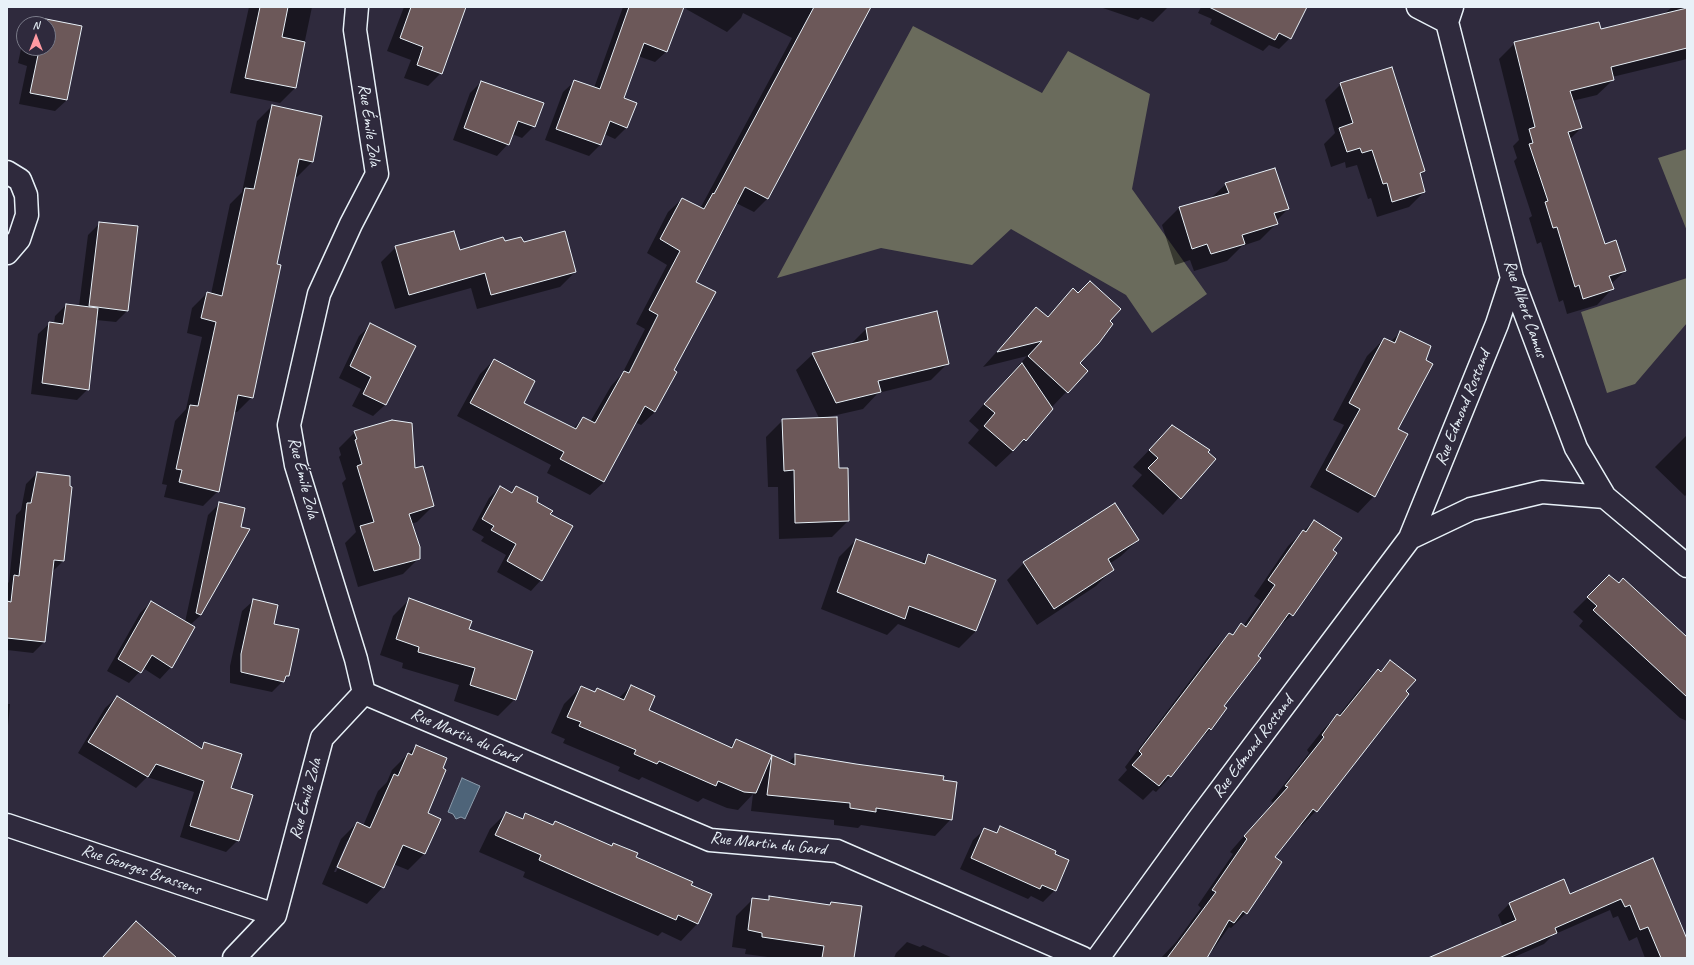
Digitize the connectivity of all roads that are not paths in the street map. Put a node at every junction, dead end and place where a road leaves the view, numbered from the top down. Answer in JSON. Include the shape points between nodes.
{"nodes":[{"id":1,"x":356,"y":7,"type":"edge"},
{"id":2,"x":1418,"y":7,"type":"edge"},
{"id":3,"x":1450,"y":14,"type":"edge"},
{"id":4,"x":7,"y":172,"type":"edge"},
{"id":5,"x":7,"y":253,"type":"edge"},
{"id":6,"x":1512,"y":278,"type":"junction"},
{"id":7,"x":1604,"y":498,"type":"junction"},
{"id":8,"x":1410,"y":538,"type":"junction"},
{"id":9,"x":1687,"y":566,"type":"edge"},
{"id":10,"x":364,"y":693,"type":"junction"},
{"id":11,"x":7,"y":825,"type":"edge"},
{"id":12,"x":275,"y":915,"type":"junction"},
{"id":13,"x":234,"y":958,"type":"edge"},
{"id":14,"x":1083,"y":958,"type":"edge"},
{"id":15,"x":1098,"y":958,"type":"edge"}],
"edges":[{"from":1,"to":10,"type":"street","name":"Rue Émile Zola","via":[[355,30],[377,174],[319,294],[290,425],[296,466],[356,659]]},
{"from":2,"to":3,"type":"street"},
{"from":3,"to":6,"type":"street","name":"Rue Albert Camus"},
{"from":4,"to":5,"type":"street","via":[[20,180],[26,195],[27,215],[19,239]]},
{"from":6,"to":7,"type":"street","name":"Rue Albert Camus","via":[[1576,448]]},
{"from":6,"to":8,"type":"street","name":"Rue Edmond Rostand","via":[[1498,324]]},
{"from":7,"to":8,"type":"street","name":"Rue Edmond Rostand","via":[[1542,492],[1471,509]]},
{"from":7,"to":9,"type":"street","name":"Rue Albert Camus"},
{"from":8,"to":15,"type":"street","name":"Rue Edmond Rostand","via":[[1198,820]]},
{"from":10,"to":12,"type":"street","name":"Rue Émile Zola","via":[[322,738]]},
{"from":10,"to":14,"type":"street","name":"Rue Martin du Gard","via":[[710,840],[837,851]]},
{"from":11,"to":12,"type":"street","name":"Rue Georges Brassens"},
{"from":12,"to":13,"type":"street"}]}
